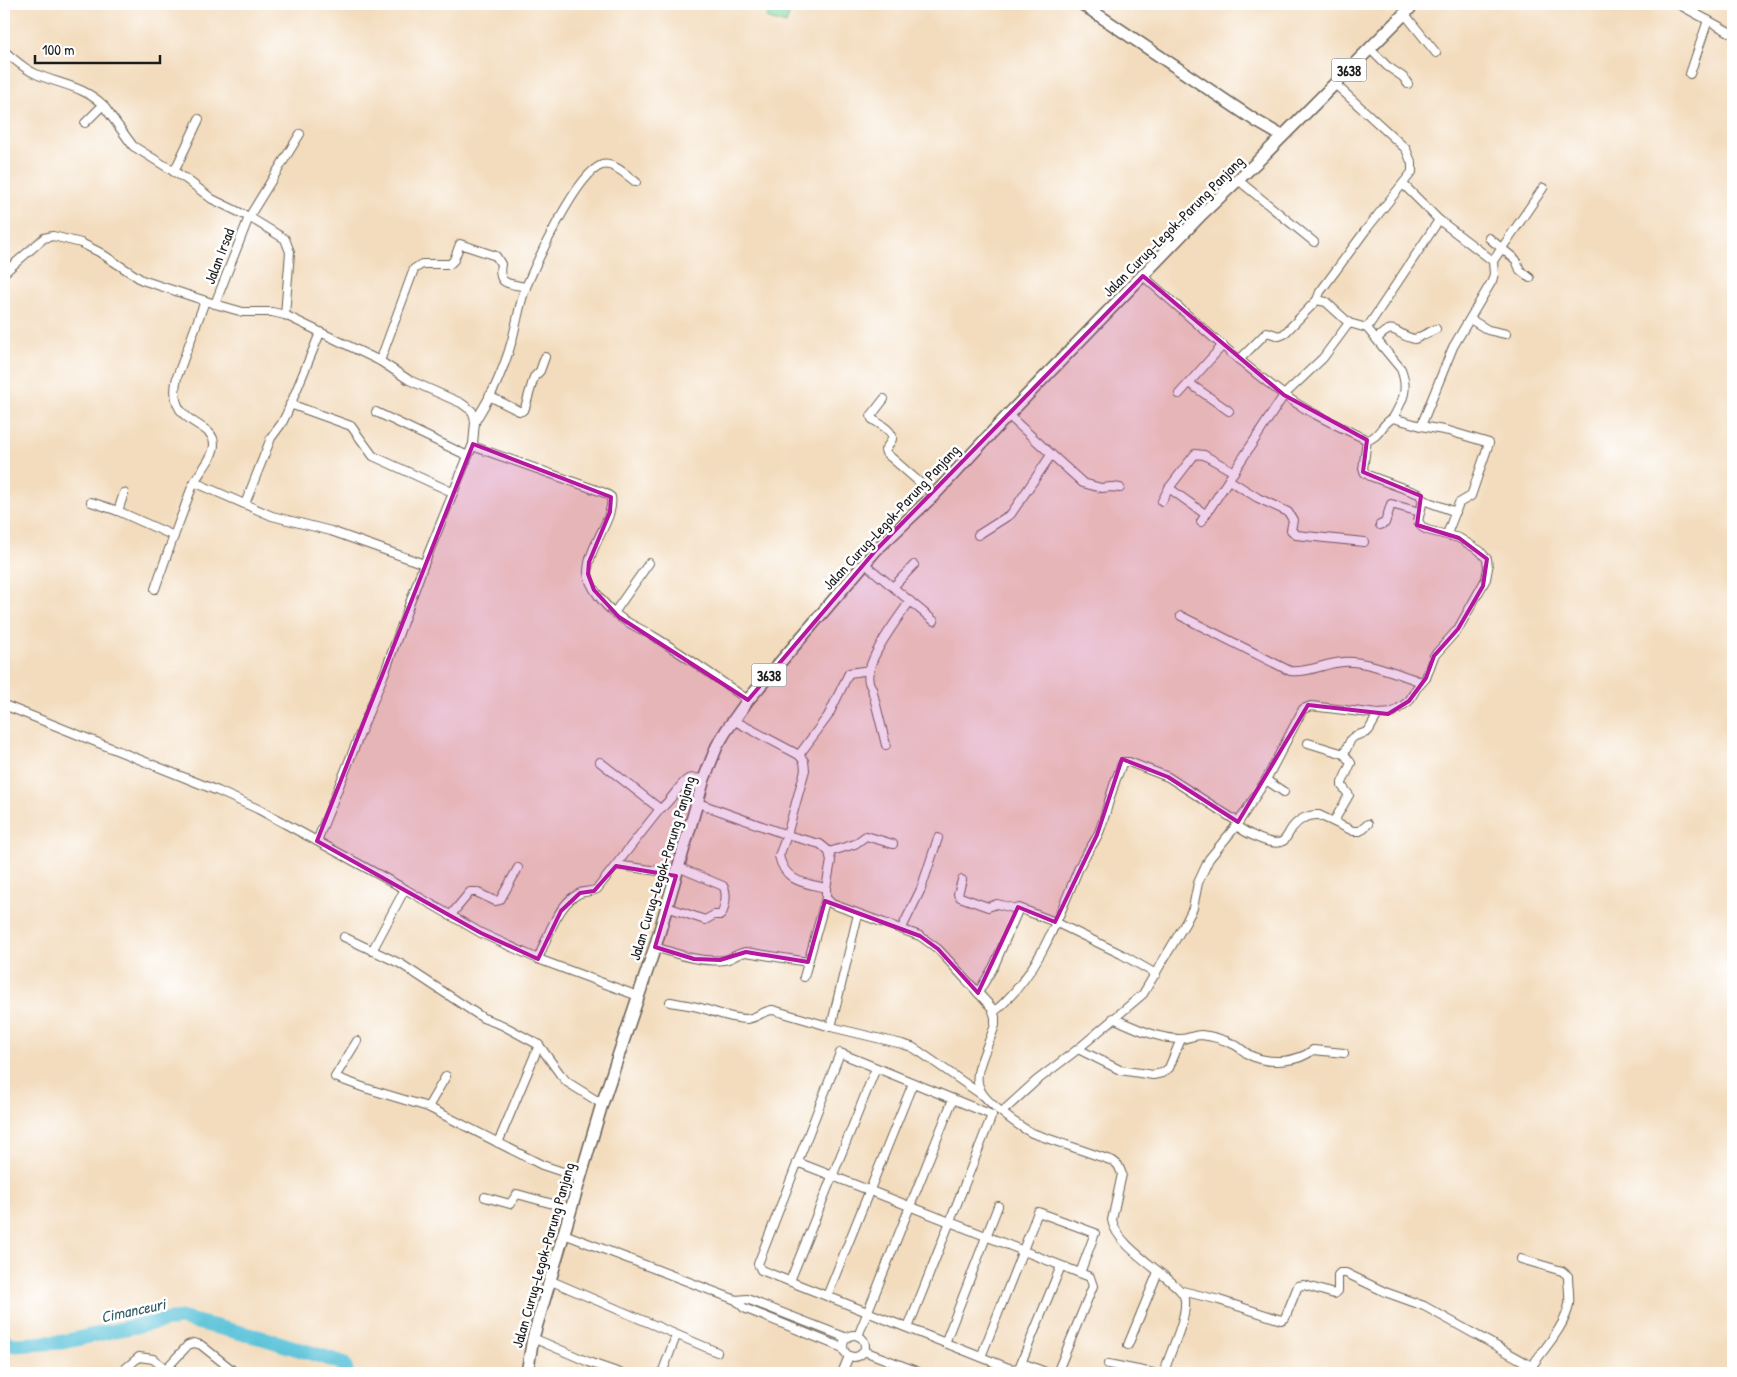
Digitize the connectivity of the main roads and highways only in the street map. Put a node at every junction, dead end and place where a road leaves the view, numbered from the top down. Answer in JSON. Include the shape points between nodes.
{"nodes":[{"id":1,"x":1082,"y":4,"type":"edge"},
{"id":2,"x":1414,"y":4,"type":"edge"},
{"id":3,"x":1282,"y":136,"type":"junction"},
{"id":4,"x":527,"y":1373,"type":"edge"}],
"edges":[{"from":1,"to":3,"type":"main road"},
{"from":2,"to":3,"type":"main road","name":"Jalan Curug–Legok–Parung Panjang","number":"3638"},
{"from":3,"to":4,"type":"main road","name":"Jalan Curug–Legok–Parung Panjang","number":"3638","via":[[1202,214],[934,495],[876,550],[748,700],[717,746],[570,1209],[533,1338]]}]}
